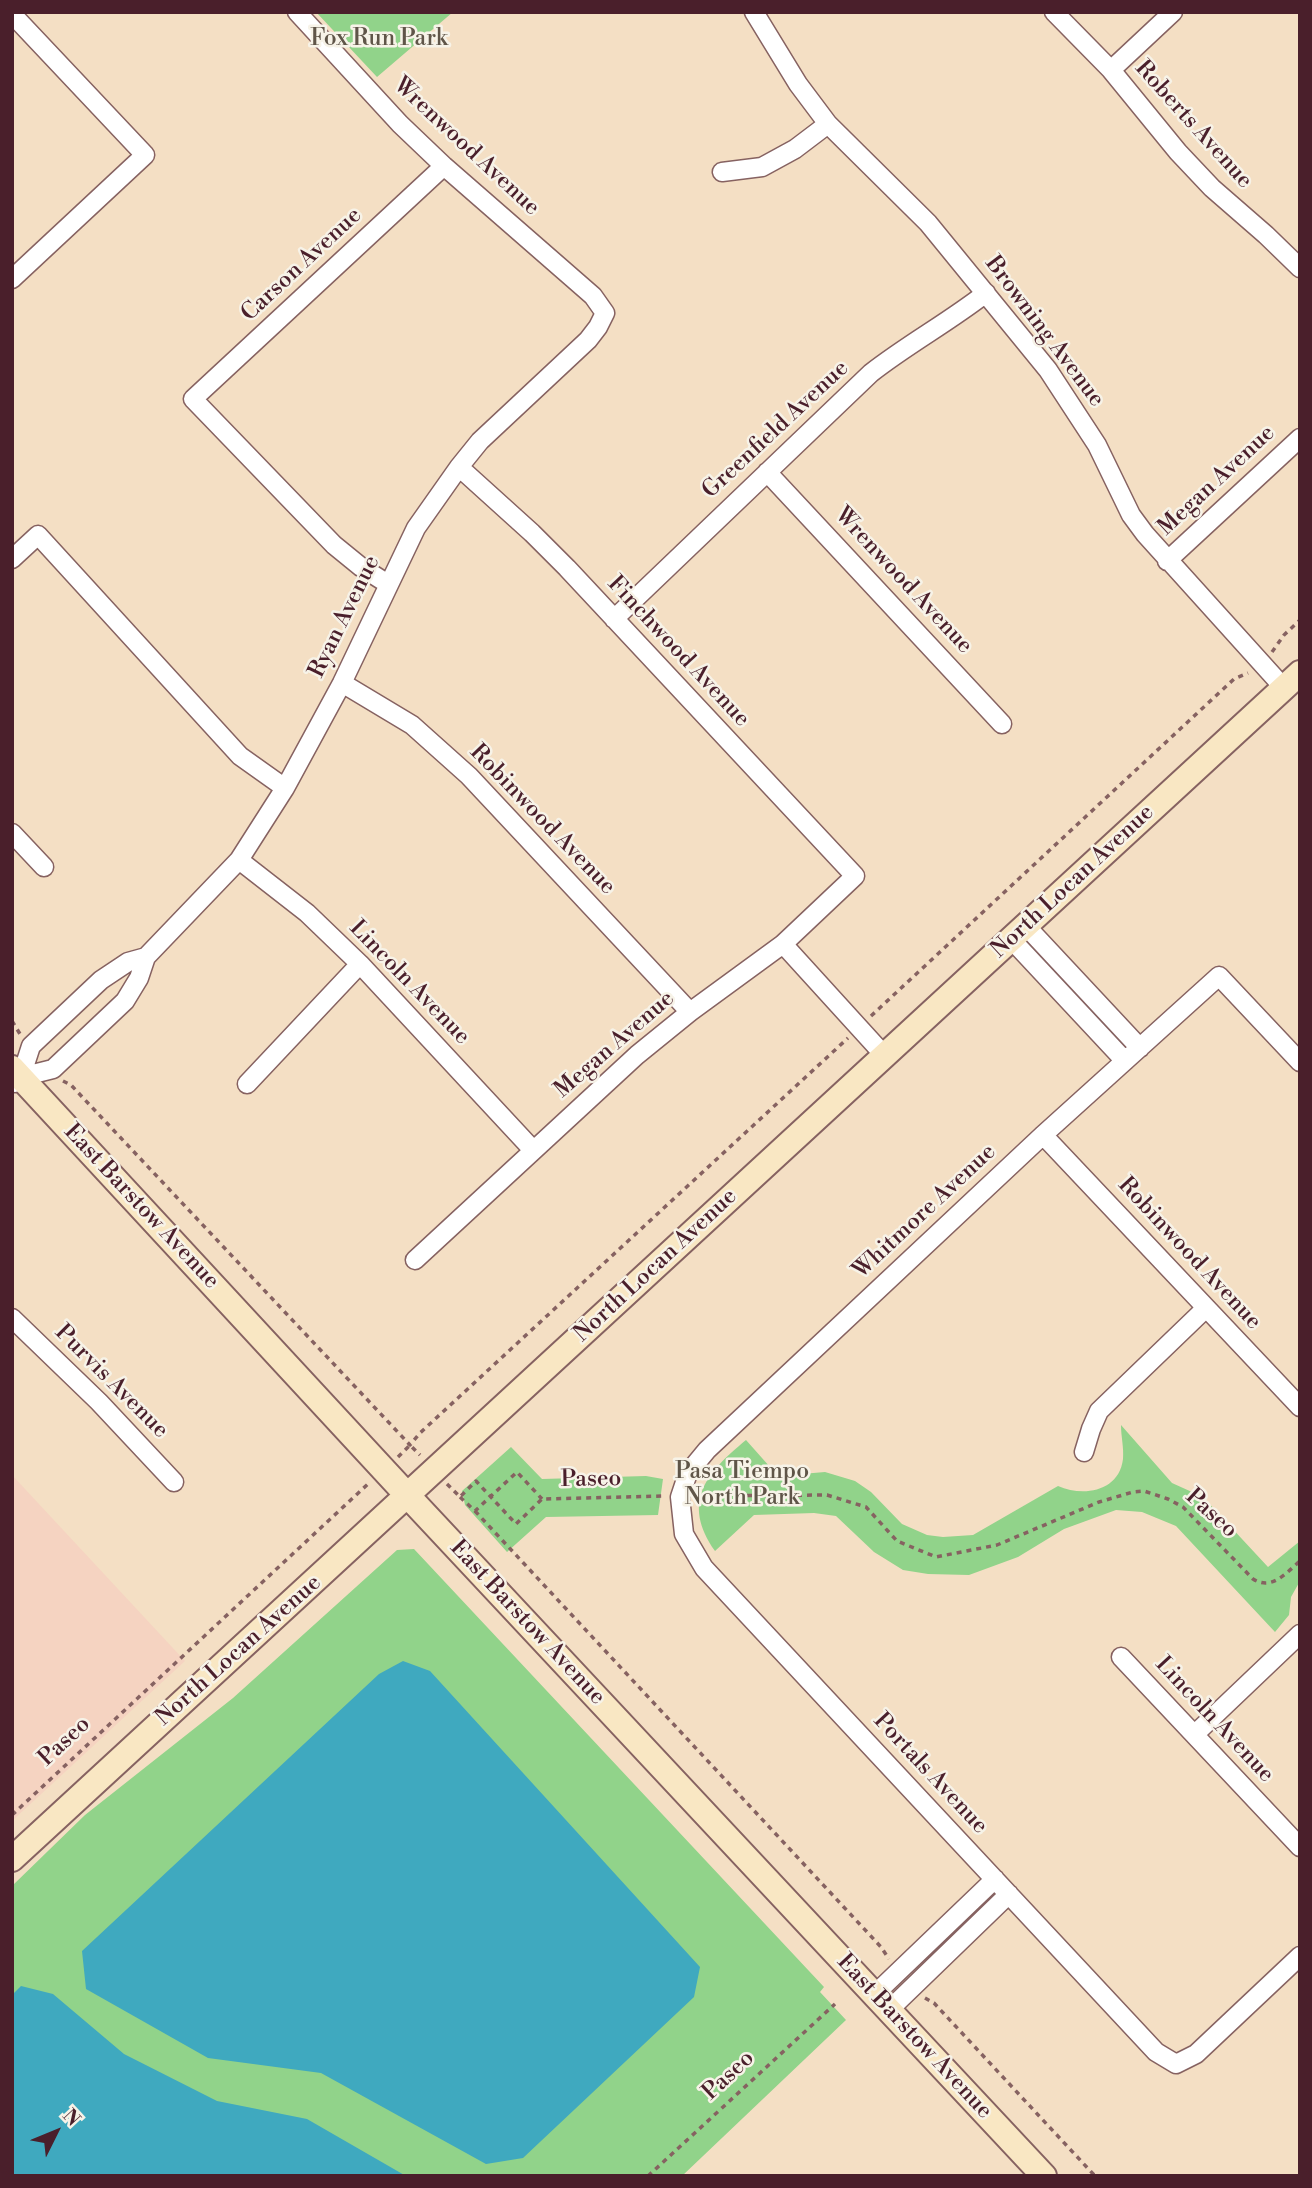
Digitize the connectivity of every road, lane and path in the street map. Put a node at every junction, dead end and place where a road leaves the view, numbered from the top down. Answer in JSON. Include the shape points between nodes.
{"nodes":[{"id":1,"x":297,"y":12,"type":"edge"},
{"id":2,"x":754,"y":12,"type":"edge"},
{"id":3,"x":1054,"y":12,"type":"edge"},
{"id":4,"x":1173,"y":12,"type":"edge"},
{"id":5,"x":12,"y":14,"type":"edge"},
{"id":6,"x":1111,"y":70,"type":"junction"},
{"id":7,"x":828,"y":124,"type":"junction"},
{"id":8,"x":444,"y":166,"type":"junction"},
{"id":9,"x":722,"y":172,"type":"dead end"},
{"id":10,"x":1300,"y":268,"type":"edge"},
{"id":11,"x":12,"y":279,"type":"edge"},
{"id":12,"x":986,"y":293,"type":"junction"},
{"id":13,"x":606,"y":313,"type":"joint"},
{"id":14,"x":1300,"y":438,"type":"edge"},
{"id":15,"x":459,"y":467,"type":"junction"},
{"id":16,"x":767,"y":472,"type":"junction"},
{"id":17,"x":12,"y":559,"type":"edge"},
{"id":18,"x":1167,"y":561,"type":"junction"},
{"id":19,"x":388,"y":584,"type":"junction"},
{"id":20,"x":614,"y":619,"type":"junction"},
{"id":21,"x":1300,"y":620,"type":"edge"},
{"id":22,"x":1277,"y":647,"type":"dead end"},
{"id":23,"x":1246,"y":675,"type":"dead end"},
{"id":24,"x":1292,"y":680,"type":"edge"},
{"id":25,"x":342,"y":683,"type":"junction"},
{"id":26,"x":1002,"y":724,"type":"dead end"},
{"id":27,"x":285,"y":788,"type":"junction"},
{"id":28,"x":12,"y":833,"type":"edge"},
{"id":29,"x":239,"y":860,"type":"junction"},
{"id":30,"x":44,"y":867,"type":"dead end"},
{"id":31,"x":855,"y":876,"type":"joint"},
{"id":32,"x":1019,"y":933,"type":"junction"},
{"id":33,"x":783,"y":944,"type":"junction"},
{"id":34,"x":146,"y":957,"type":"junction"},
{"id":35,"x":360,"y":964,"type":"junction"},
{"id":36,"x":878,"y":1010,"type":"dead end"},
{"id":37,"x":690,"y":1012,"type":"junction"},
{"id":38,"x":12,"y":1021,"type":"edge"},
{"id":39,"x":846,"y":1040,"type":"dead end"},
{"id":40,"x":32,"y":1046,"type":"junction"},
{"id":41,"x":1140,"y":1048,"type":"junction"},
{"id":42,"x":884,"y":1055,"type":"junction"},
{"id":43,"x":1125,"y":1061,"type":"junction"},
{"id":44,"x":1300,"y":1062,"type":"edge"},
{"id":45,"x":53,"y":1069,"type":"junction"},
{"id":46,"x":15,"y":1077,"type":"edge"},
{"id":47,"x":247,"y":1084,"type":"dead end"},
{"id":48,"x":1043,"y":1135,"type":"junction"},
{"id":49,"x":533,"y":1150,"type":"junction"},
{"id":50,"x":415,"y":1260,"type":"dead end"},
{"id":51,"x":1206,"y":1308,"type":"junction"},
{"id":52,"x":12,"y":1318,"type":"edge"},
{"id":53,"x":1300,"y":1407,"type":"edge"},
{"id":54,"x":410,"y":1445,"type":"junction"},
{"id":55,"x":1084,"y":1452,"type":"dead end"},
{"id":56,"x":384,"y":1469,"type":"junction"},
{"id":57,"x":435,"y":1472,"type":"junction"},
{"id":58,"x":174,"y":1482,"type":"dead end"},
{"id":59,"x":408,"y":1496,"type":"junction"},
{"id":60,"x":680,"y":1496,"type":"junction"},
{"id":61,"x":460,"y":1497,"type":"junction"},
{"id":62,"x":491,"y":1497,"type":"junction"},
{"id":63,"x":542,"y":1499,"type":"junction"},
{"id":64,"x":475,"y":1511,"type":"junction"},
{"id":65,"x":1300,"y":1561,"type":"edge"},
{"id":66,"x":1300,"y":1634,"type":"edge"},
{"id":67,"x":1121,"y":1657,"type":"dead end"},
{"id":68,"x":1195,"y":1734,"type":"junction"},
{"id":69,"x":12,"y":1815,"type":"edge"},
{"id":70,"x":1300,"y":1847,"type":"edge"},
{"id":71,"x":12,"y":1859,"type":"edge"},
{"id":72,"x":995,"y":1879,"type":"junction"},
{"id":73,"x":1009,"y":1894,"type":"junction"},
{"id":74,"x":1300,"y":1956,"type":"edge"},
{"id":75,"x":888,"y":1958,"type":"dead end"},
{"id":76,"x":925,"y":1998,"type":"dead end"},
{"id":77,"x":881,"y":2003,"type":"junction"},
{"id":78,"x":835,"y":2004,"type":"dead end"},
{"id":79,"x":648,"y":2176,"type":"edge"},
{"id":80,"x":1044,"y":2176,"type":"edge"},
{"id":81,"x":1096,"y":2176,"type":"edge"}],
"edges":[{"from":1,"to":8,"type":"street","name":"Wrenwood Avenue"},
{"from":2,"to":7,"type":"street","name":"Browning Avenue"},
{"from":3,"to":6,"type":"street","name":"Roberts Avenue"},
{"from":4,"to":6,"type":"street"},
{"from":5,"to":11,"type":"street","via":[[145,155]]},
{"from":6,"to":10,"type":"street","name":"Roberts Avenue","via":[[1212,188]]},
{"from":7,"to":9,"type":"street","via":[[762,167]]},
{"from":7,"to":12,"type":"street","name":"Browning Avenue","via":[[928,223]]},
{"from":8,"to":13,"type":"street","name":"Wrenwood Avenue","via":[[593,296]]},
{"from":8,"to":19,"type":"street","name":"Carson Avenue","via":[[193,399],[334,545]]},
{"from":12,"to":16,"type":"street","name":"Greenfield Avenue","via":[[879,367]]},
{"from":12,"to":18,"type":"street","name":"Browning Avenue","via":[[1048,370],[1097,445],[1132,515]]},
{"from":13,"to":15,"type":"street","name":"Ryan Avenue","via":[[588,340],[480,441]]},
{"from":14,"to":18,"type":"street","name":"Megan Avenue"},
{"from":15,"to":19,"type":"street","name":"Ryan Avenue","via":[[416,528]]},
{"from":15,"to":20,"type":"street","name":"Finchwood Avenue","via":[[532,533]]},
{"from":16,"to":20,"type":"street","name":"Greenfield Avenue"},
{"from":16,"to":26,"type":"street","name":"Wrenwood Avenue"},
{"from":17,"to":27,"type":"street","via":[[38,535],[240,756]]},
{"from":18,"to":24,"type":"street","name":"Browning Avenue"},
{"from":19,"to":25,"type":"street","name":"Ryan Avenue"},
{"from":20,"to":31,"type":"street","name":"Finchwood Avenue"},
{"from":21,"to":22,"type":"path"},
{"from":23,"to":36,"type":"path","via":[[1234,680]]},
{"from":24,"to":32,"type":"street","name":"North Locan Avenue"},
{"from":25,"to":27,"type":"street","name":"Ryan Avenue"},
{"from":25,"to":37,"type":"street","name":"Robinwood Avenue","via":[[412,725],[469,776]]},
{"from":27,"to":29,"type":"street","name":"Ryan Avenue"},
{"from":28,"to":30,"type":"street"},
{"from":29,"to":34,"type":"street","name":"Ryan Avenue"},
{"from":29,"to":35,"type":"street","name":"Lincoln Avenue","via":[[307,913]]},
{"from":31,"to":33,"type":"street","name":"Megan Avenue"},
{"from":32,"to":41,"type":"street"},
{"from":32,"to":42,"type":"street","name":"North Locan Avenue"},
{"from":32,"to":43,"type":"street"},
{"from":33,"to":37,"type":"street","name":"Megan Avenue"},
{"from":33,"to":42,"type":"street"},
{"from":34,"to":40,"type":"street","name":"Ryan Avenue","via":[[101,979]]},
{"from":34,"to":45,"type":"street","name":"Ryan Avenue","via":[[125,1001]]},
{"from":35,"to":47,"type":"street"},
{"from":35,"to":49,"type":"street","name":"Lincoln Avenue"},
{"from":37,"to":49,"type":"street","name":"Megan Avenue"},
{"from":38,"to":40,"type":"path"},
{"from":39,"to":54,"type":"path","name":"Paseo"},
{"from":40,"to":46,"type":"street","name":"Ryan Avenue"},
{"from":41,"to":43,"type":"street","name":"Whitmore Avenue"},
{"from":41,"to":44,"type":"street","name":"Whitmore Avenue","via":[[1219,976]]},
{"from":42,"to":57,"type":"street","name":"North Locan Avenue"},
{"from":43,"to":48,"type":"street","name":"Whitmore Avenue"},
{"from":45,"to":46,"type":"street","name":"Ryan Avenue"},
{"from":45,"to":54,"type":"path"},
{"from":46,"to":56,"type":"street","name":"East Barstow Avenue"},
{"from":48,"to":51,"type":"street","name":"Robinwood Avenue"},
{"from":48,"to":60,"type":"street","name":"Whitmore Avenue","via":[[707,1450],[688,1473]]},
{"from":49,"to":50,"type":"street","name":"Megan Avenue"},
{"from":51,"to":53,"type":"street","name":"Robinwood Avenue"},
{"from":51,"to":55,"type":"street","via":[[1100,1411]]},
{"from":52,"to":58,"type":"street","name":"Purvis Avenue"},
{"from":54,"to":56,"type":"path","name":"Paseo"},
{"from":54,"to":57,"type":"path"},
{"from":56,"to":59,"type":"street","name":"East Barstow Avenue"},
{"from":56,"to":69,"type":"path","name":"Paseo"},
{"from":57,"to":59,"type":"street","name":"North Locan Avenue"},
{"from":57,"to":61,"type":"path"},
{"from":59,"to":71,"type":"street","name":"North Locan Avenue"},
{"from":59,"to":77,"type":"street","name":"East Barstow Avenue"},
{"from":60,"to":63,"type":"path","name":"Paseo"},
{"from":60,"to":65,"type":"path","name":"Paseo","via":[[827,1495],[866,1507],[897,1541],[936,1557],[997,1545],[1120,1494],[1143,1492],[1183,1507],[1260,1583],[1279,1579]]},
{"from":60,"to":72,"type":"street","name":"Portals Avenue","via":[[684,1534],[704,1568]]},
{"from":61,"to":62,"type":"path","via":[[476,1481]]},
{"from":61,"to":64,"type":"path"},
{"from":62,"to":63,"type":"path","name":"Paseo","via":[[516,1524]]},
{"from":62,"to":63,"type":"path","via":[[517,1472]]},
{"from":62,"to":64,"type":"path"},
{"from":64,"to":75,"type":"path"},
{"from":66,"to":68,"type":"street"},
{"from":67,"to":68,"type":"street","name":"Lincoln Avenue"},
{"from":68,"to":70,"type":"street","name":"Lincoln Avenue"},
{"from":72,"to":73,"type":"street","name":"Portals Avenue"},
{"from":72,"to":77,"type":"street"},
{"from":73,"to":74,"type":"street","name":"Portals Avenue","via":[[1156,2052],[1176,2064],[1196,2054]]},
{"from":73,"to":77,"type":"street"},
{"from":76,"to":81,"type":"path"},
{"from":77,"to":80,"type":"street","name":"East Barstow Avenue"},
{"from":78,"to":79,"type":"path","name":"Paseo"}]}
